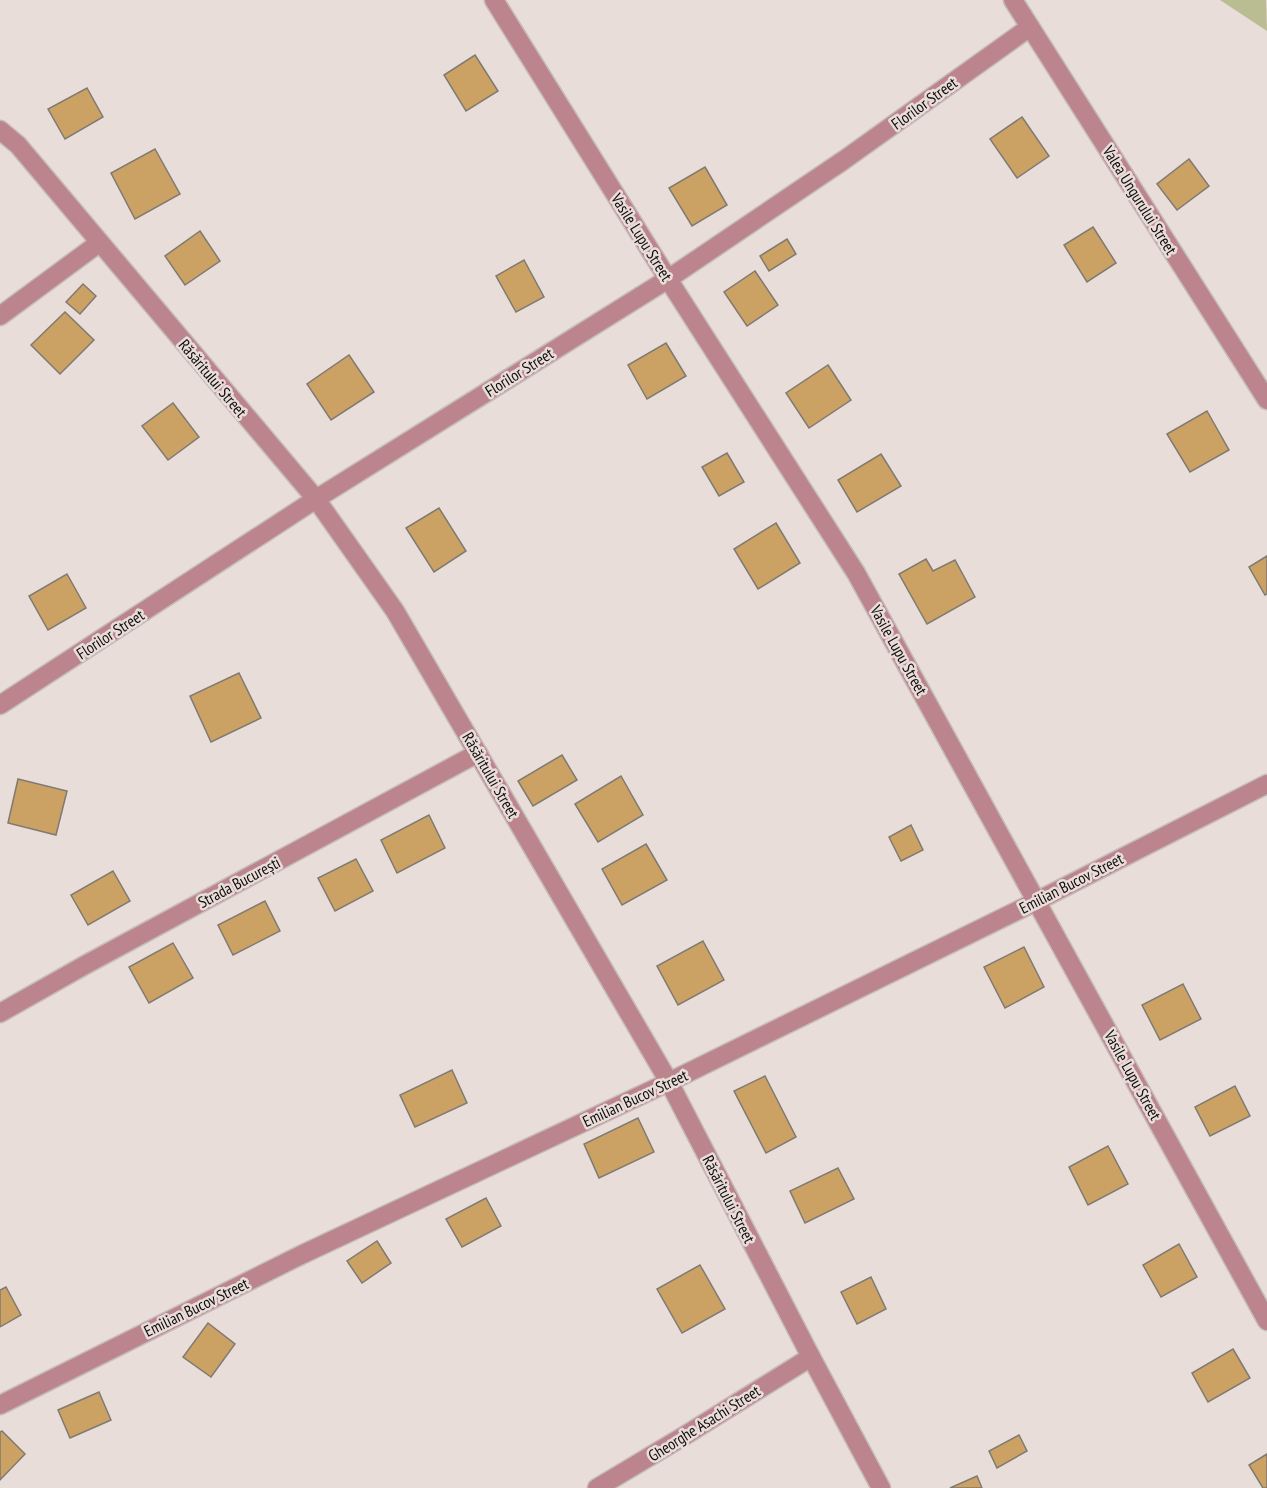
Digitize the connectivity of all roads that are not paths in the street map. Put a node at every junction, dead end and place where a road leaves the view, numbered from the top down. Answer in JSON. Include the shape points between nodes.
{"nodes":[{"id":1,"x":494,"y":0,"type":"edge"},
{"id":2,"x":1013,"y":0,"type":"edge"},
{"id":3,"x":1030,"y":27,"type":"junction"},
{"id":4,"x":0,"y":130,"type":"edge"},
{"id":5,"x":99,"y":243,"type":"junction"},
{"id":6,"x":669,"y":279,"type":"junction"},
{"id":7,"x":0,"y":316,"type":"edge"},
{"id":8,"x":1267,"y":400,"type":"edge"},
{"id":9,"x":316,"y":499,"type":"junction"},
{"id":10,"x":0,"y":705,"type":"edge"},
{"id":11,"x":478,"y":753,"type":"junction"},
{"id":12,"x":1267,"y":784,"type":"edge"},
{"id":13,"x":1037,"y":901,"type":"junction"},
{"id":14,"x":0,"y":1013,"type":"edge"},
{"id":15,"x":669,"y":1082,"type":"junction"},
{"id":16,"x":1267,"y":1321,"type":"edge"},
{"id":17,"x":811,"y":1357,"type":"junction"},
{"id":18,"x":0,"y":1405,"type":"edge"},
{"id":19,"x":597,"y":1488,"type":"edge"},
{"id":20,"x":881,"y":1488,"type":"edge"}],
"edges":[{"from":1,"to":6,"type":"street","name":"Vasile Lupu Street"},
{"from":2,"to":3,"type":"street","name":"Valea Ungurului Street"},
{"from":3,"to":6,"type":"street","name":"Florilor Street"},
{"from":3,"to":8,"type":"street","name":"Valea Ungurului Street"},
{"from":4,"to":5,"type":"street","name":"Răsăritului Street","via":[[18,145]]},
{"from":5,"to":7,"type":"street"},
{"from":5,"to":9,"type":"street","name":"Răsăritului Street"},
{"from":6,"to":9,"type":"street","name":"Florilor Street"},
{"from":6,"to":13,"type":"street","name":"Vasile Lupu Street","via":[[856,573]]},
{"from":9,"to":10,"type":"street","name":"Florilor Street"},
{"from":9,"to":11,"type":"street","name":"Răsăritului Street","via":[[395,611]]},
{"from":11,"to":14,"type":"street","name":"Strada București"},
{"from":11,"to":15,"type":"street","name":"Răsăritului Street"},
{"from":12,"to":13,"type":"street","name":"Emilian Bucov Street"},
{"from":13,"to":15,"type":"street","name":"Emilian Bucov Street"},
{"from":13,"to":16,"type":"street","name":"Vasile Lupu Street"},
{"from":15,"to":17,"type":"street","name":"Răsăritului Street"},
{"from":15,"to":18,"type":"street","name":"Emilian Bucov Street","via":[[301,1255]]},
{"from":17,"to":19,"type":"street","name":"Gheorghe Asachi Street"},
{"from":17,"to":20,"type":"street","name":"Răsăritului Street"}]}
